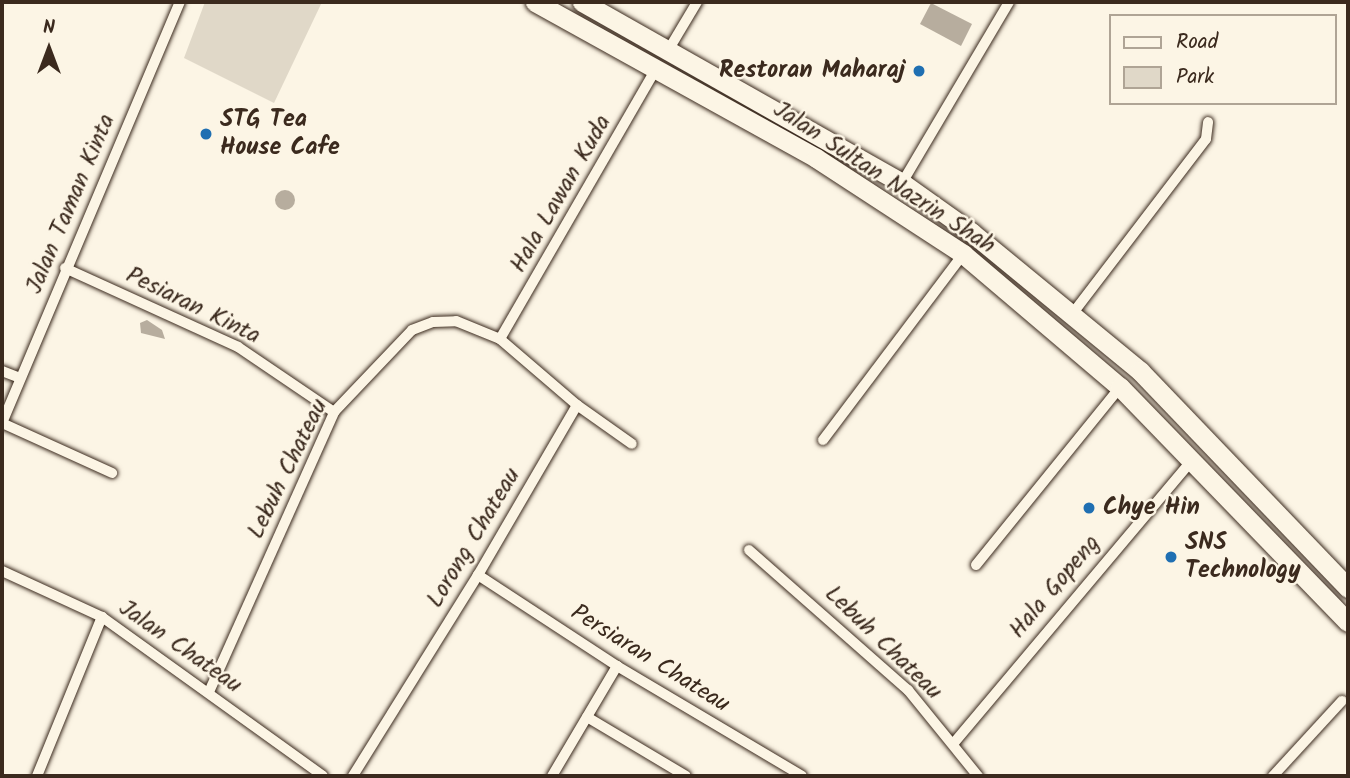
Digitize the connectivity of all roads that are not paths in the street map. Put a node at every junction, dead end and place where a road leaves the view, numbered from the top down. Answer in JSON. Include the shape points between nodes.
{"nodes":[{"id":1,"x":180,"y":2,"type":"edge"},
{"id":2,"x":535,"y":2,"type":"edge"},
{"id":3,"x":582,"y":2,"type":"edge"},
{"id":4,"x":697,"y":2,"type":"edge"},
{"id":5,"x":1009,"y":2,"type":"edge"},
{"id":6,"x":669,"y":49,"type":"junction"},
{"id":7,"x":656,"y":69,"type":"junction"},
{"id":8,"x":1208,"y":122,"type":"dead end"},
{"id":9,"x":902,"y":183,"type":"junction"},
{"id":10,"x":963,"y":254,"type":"junction"},
{"id":11,"x":65,"y":268,"type":"junction"},
{"id":12,"x":1073,"y":313,"type":"junction"},
{"id":13,"x":500,"y":339,"type":"junction"},
{"id":14,"x":2,"y":370,"type":"edge"},
{"id":15,"x":20,"y":378,"type":"junction"},
{"id":16,"x":1120,"y":387,"type":"junction"},
{"id":17,"x":577,"y":405,"type":"junction"},
{"id":18,"x":334,"y":412,"type":"junction"},
{"id":19,"x":2,"y":423,"type":"edge"},
{"id":20,"x":823,"y":440,"type":"dead end"},
{"id":21,"x":632,"y":444,"type":"dead end"},
{"id":22,"x":1192,"y":460,"type":"junction"},
{"id":23,"x":112,"y":473,"type":"dead end"},
{"id":24,"x":749,"y":550,"type":"dead end"},
{"id":25,"x":976,"y":565,"type":"dead end"},
{"id":26,"x":2,"y":571,"type":"edge"},
{"id":27,"x":478,"y":575,"type":"junction"},
{"id":28,"x":1348,"y":588,"type":"edge"},
{"id":29,"x":102,"y":617,"type":"junction"},
{"id":30,"x":1348,"y":621,"type":"edge"},
{"id":31,"x":617,"y":666,"type":"junction"},
{"id":32,"x":209,"y":692,"type":"junction"},
{"id":33,"x":1342,"y":701,"type":"dead end"},
{"id":34,"x":587,"y":717,"type":"junction"},
{"id":35,"x":953,"y":744,"type":"junction"},
{"id":36,"x":37,"y":776,"type":"edge"},
{"id":37,"x":323,"y":776,"type":"edge"},
{"id":38,"x":353,"y":776,"type":"edge"},
{"id":39,"x":552,"y":776,"type":"edge"},
{"id":40,"x":686,"y":776,"type":"edge"},
{"id":41,"x":802,"y":776,"type":"edge"},
{"id":42,"x":978,"y":776,"type":"edge"},
{"id":43,"x":1273,"y":776,"type":"edge"}],
"edges":[{"from":1,"to":11,"type":"street","name":"Jalan Taman Kinta"},
{"from":2,"to":7,"type":"highway","name":"Jalan Sultan Nazrin Shah"},
{"from":3,"to":6,"type":"highway","name":"Jalan Sultan Nazrin Shah"},
{"from":4,"to":6,"type":"street"},
{"from":5,"to":9,"type":"street"},
{"from":6,"to":9,"type":"highway","name":"Jalan Sultan Nazrin Shah"},
{"from":7,"to":10,"type":"highway","name":"Jalan Sultan Nazrin Shah","via":[[816,158]]},
{"from":7,"to":13,"type":"street","name":"Hala Lawan Kuda"},
{"from":8,"to":12,"type":"street","via":[[1206,139]]},
{"from":9,"to":12,"type":"highway","name":"Jalan Sultan Nazrin Shah"},
{"from":10,"to":16,"type":"highway","name":"Jalan Sultan Nazrin Shah"},
{"from":10,"to":20,"type":"street"},
{"from":11,"to":15,"type":"street","name":"Jalan Taman Kinta"},
{"from":11,"to":18,"type":"street","name":"Pesiaran Kinta","via":[[238,347]]},
{"from":12,"to":28,"type":"highway","name":"Jalan Sultan Nazrin Shah","via":[[1180,410]]},
{"from":13,"to":17,"type":"street"},
{"from":13,"to":18,"type":"street","name":"Lebuh Chateau","via":[[456,321],[433,322],[412,330]]},
{"from":14,"to":15,"type":"street"},
{"from":15,"to":19,"type":"street","name":"Jalan Taman Kinta"},
{"from":16,"to":22,"type":"highway","name":"Jalan Sultan Nazrin Shah"},
{"from":16,"to":25,"type":"street"},
{"from":17,"to":21,"type":"street"},
{"from":17,"to":27,"type":"street","name":"Lorong Chateau"},
{"from":18,"to":32,"type":"street","name":"Lebuh Chateau"},
{"from":19,"to":23,"type":"street"},
{"from":22,"to":30,"type":"highway","name":"Jalan Sultan Nazrin Shah"},
{"from":22,"to":35,"type":"street","name":"Hala Gopeng"},
{"from":24,"to":35,"type":"street","name":"Lebuh Chateau","via":[[863,646]]},
{"from":26,"to":29,"type":"street","name":"Jalan Chateau"},
{"from":27,"to":31,"type":"street","name":"Persiaran Chateau"},
{"from":27,"to":38,"type":"street","name":"Lorong Chateau"},
{"from":29,"to":32,"type":"street","name":"Jalan Chateau"},
{"from":29,"to":36,"type":"street"},
{"from":31,"to":34,"type":"street"},
{"from":31,"to":41,"type":"street","name":"Persiaran Chateau"},
{"from":32,"to":37,"type":"street","name":"Jalan Chateau"},
{"from":33,"to":43,"type":"street"},
{"from":34,"to":39,"type":"street"},
{"from":34,"to":40,"type":"street"},
{"from":35,"to":42,"type":"street","name":"Lebuh Chateau"}]}
